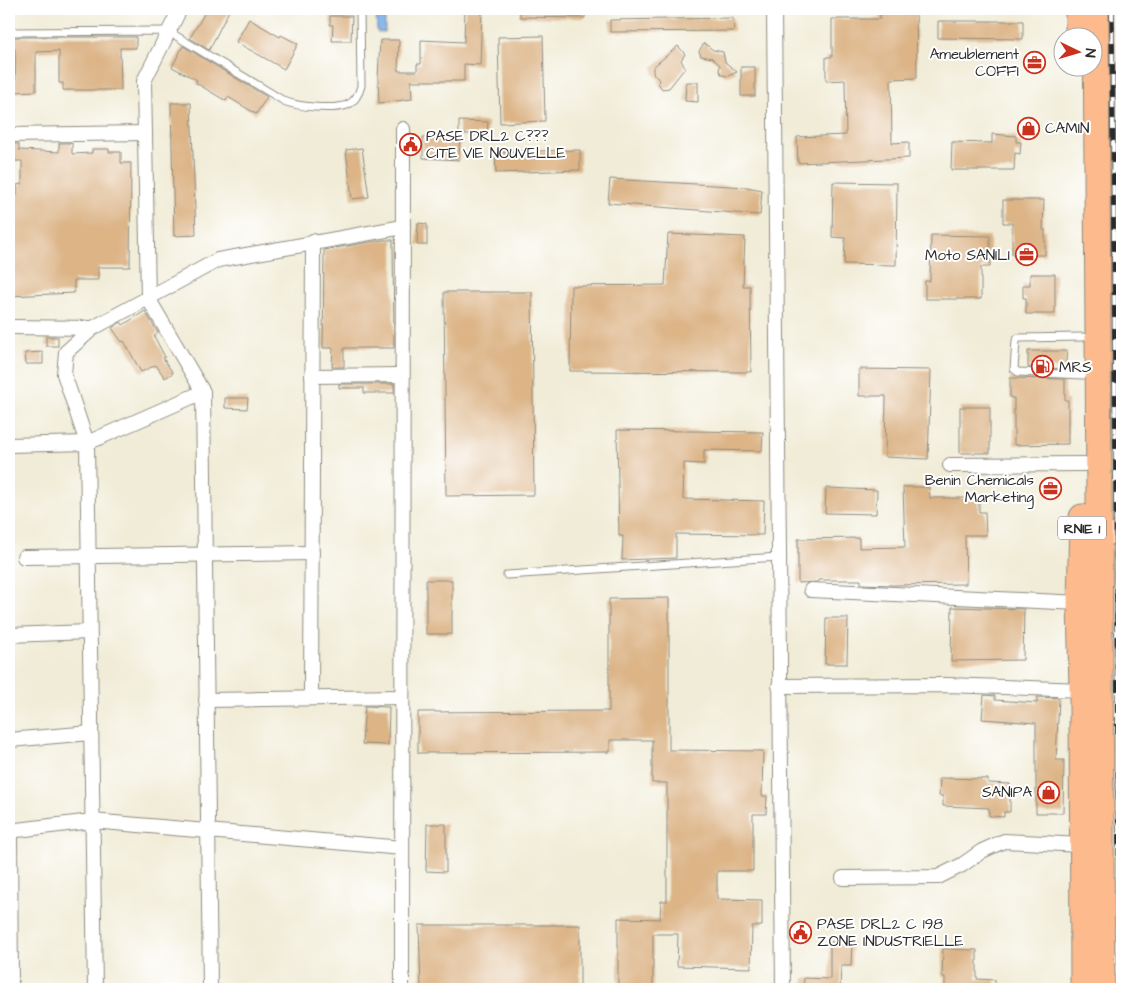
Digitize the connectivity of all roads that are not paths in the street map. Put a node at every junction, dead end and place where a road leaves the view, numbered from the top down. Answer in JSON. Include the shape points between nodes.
{"nodes":[{"id":1,"x":180,"y":9,"type":"edge"},
{"id":2,"x":360,"y":9,"type":"edge"},
{"id":3,"x":774,"y":9,"type":"edge"},
{"id":4,"x":1078,"y":9,"type":"edge"},
{"id":5,"x":1096,"y":9,"type":"edge"},
{"id":6,"x":1078,"y":28,"type":"edge"},
{"id":7,"x":168,"y":31,"type":"junction"},
{"id":8,"x":9,"y":32,"type":"edge"},
{"id":9,"x":1078,"y":78,"type":"edge"},
{"id":10,"x":403,"y":129,"type":"dead end"},
{"id":11,"x":145,"y":133,"type":"junction"},
{"id":12,"x":9,"y":136,"type":"edge"},
{"id":13,"x":403,"y":227,"type":"junction"},
{"id":14,"x":313,"y":241,"type":"junction"},
{"id":15,"x":148,"y":298,"type":"junction"},
{"id":16,"x":9,"y":327,"type":"edge"},
{"id":17,"x":93,"y":328,"type":"junction"},
{"id":18,"x":1082,"y":337,"type":"junction"},
{"id":19,"x":402,"y":375,"type":"junction"},
{"id":20,"x":1083,"y":375,"type":"junction"},
{"id":21,"x":312,"y":376,"type":"junction"},
{"id":22,"x":203,"y":392,"type":"junction"},
{"id":23,"x":87,"y":443,"type":"junction"},
{"id":24,"x":9,"y":445,"type":"edge"},
{"id":25,"x":1084,"y":464,"type":"junction"},
{"id":26,"x":950,"y":465,"type":"dead end"},
{"id":27,"x":1122,"y":528,"type":"edge"},
{"id":28,"x":1098,"y":534,"type":"junction"},
{"id":29,"x":312,"y":553,"type":"junction"},
{"id":30,"x":205,"y":554,"type":"junction"},
{"id":31,"x":88,"y":556,"type":"junction"},
{"id":32,"x":24,"y":557,"type":"dead end"},
{"id":33,"x":778,"y":557,"type":"junction"},
{"id":34,"x":507,"y":575,"type":"dead end"},
{"id":35,"x":811,"y":590,"type":"dead end"},
{"id":36,"x":1080,"y":603,"type":"junction"},
{"id":37,"x":89,"y":632,"type":"junction"},
{"id":38,"x":9,"y":635,"type":"edge"},
{"id":39,"x":779,"y":686,"type":"junction"},
{"id":40,"x":1082,"y":690,"type":"junction"},
{"id":41,"x":402,"y":697,"type":"junction"},
{"id":42,"x":311,"y":698,"type":"junction"},
{"id":43,"x":206,"y":700,"type":"junction"},
{"id":44,"x":91,"y":733,"type":"junction"},
{"id":45,"x":9,"y":740,"type":"edge"},
{"id":46,"x":92,"y":821,"type":"junction"},
{"id":47,"x":9,"y":831,"type":"edge"},
{"id":48,"x":207,"y":831,"type":"junction"},
{"id":49,"x":1082,"y":845,"type":"junction"},
{"id":50,"x":402,"y":848,"type":"junction"},
{"id":51,"x":843,"y":878,"type":"dead end"},
{"id":52,"x":11,"y":989,"type":"edge"},
{"id":53,"x":95,"y":989,"type":"edge"},
{"id":54,"x":210,"y":989,"type":"edge"},
{"id":55,"x":402,"y":989,"type":"edge"},
{"id":56,"x":783,"y":989,"type":"edge"},
{"id":57,"x":1083,"y":989,"type":"edge"},
{"id":58,"x":1102,"y":989,"type":"edge"}],
"edges":[{"from":1,"to":7,"type":"street"},
{"from":2,"to":7,"type":"lane","via":[[361,86],[355,98],[345,106],[304,106],[284,101]]},
{"from":3,"to":33,"type":"street"},
{"from":4,"to":6,"type":"highway"},
{"from":5,"to":28,"type":"highway","number":"RNIE 1"},
{"from":7,"to":8,"type":"lane"},
{"from":7,"to":11,"type":"street","via":[[144,81]]},
{"from":9,"to":18,"type":"highway","number":"RNIE 1"},
{"from":10,"to":13,"type":"street"},
{"from":11,"to":12,"type":"street"},
{"from":11,"to":15,"type":"street"},
{"from":13,"to":14,"type":"street"},
{"from":13,"to":19,"type":"street"},
{"from":14,"to":15,"type":"street","via":[[218,260]]},
{"from":14,"to":21,"type":"street"},
{"from":15,"to":17,"type":"street"},
{"from":15,"to":22,"type":"street"},
{"from":16,"to":17,"type":"street"},
{"from":17,"to":23,"type":"street","via":[[66,352],[63,362]]},
{"from":18,"to":20,"type":"highway","number":"RNIE 1"},
{"from":18,"to":20,"type":"lane","via":[[1018,338],[1014,369],[1018,372]]},
{"from":19,"to":21,"type":"street"},
{"from":19,"to":41,"type":"street"},
{"from":20,"to":25,"type":"highway","number":"RNIE 1"},
{"from":21,"to":29,"type":"street"},
{"from":22,"to":23,"type":"street"},
{"from":22,"to":30,"type":"street"},
{"from":23,"to":24,"type":"street"},
{"from":23,"to":31,"type":"street"},
{"from":25,"to":26,"type":"street"},
{"from":25,"to":36,"type":"highway","number":"RNIE 1"},
{"from":27,"to":28,"type":"street","via":[[1118,534]]},
{"from":28,"to":58,"type":"highway","number":"RNIE 1"},
{"from":29,"to":30,"type":"street"},
{"from":29,"to":42,"type":"street"},
{"from":30,"to":31,"type":"street"},
{"from":30,"to":43,"type":"street"},
{"from":31,"to":32,"type":"street"},
{"from":31,"to":37,"type":"street"},
{"from":33,"to":34,"type":"lane"},
{"from":33,"to":39,"type":"street"},
{"from":35,"to":36,"type":"street"},
{"from":36,"to":40,"type":"highway","number":"RNIE 1"},
{"from":37,"to":38,"type":"street"},
{"from":37,"to":44,"type":"street"},
{"from":39,"to":40,"type":"street","via":[[947,685]]},
{"from":39,"to":56,"type":"street"},
{"from":40,"to":49,"type":"highway","number":"RNIE 1"},
{"from":41,"to":42,"type":"street"},
{"from":41,"to":50,"type":"street"},
{"from":42,"to":43,"type":"street"},
{"from":43,"to":48,"type":"street"},
{"from":44,"to":45,"type":"street"},
{"from":44,"to":46,"type":"street"},
{"from":46,"to":47,"type":"street"},
{"from":46,"to":48,"type":"street"},
{"from":46,"to":53,"type":"street"},
{"from":47,"to":52,"type":"street"},
{"from":48,"to":50,"type":"street"},
{"from":48,"to":54,"type":"street"},
{"from":49,"to":51,"type":"street","via":[[1004,841],[938,878]]},
{"from":49,"to":57,"type":"highway","number":"RNIE 1"},
{"from":50,"to":55,"type":"street"}]}
